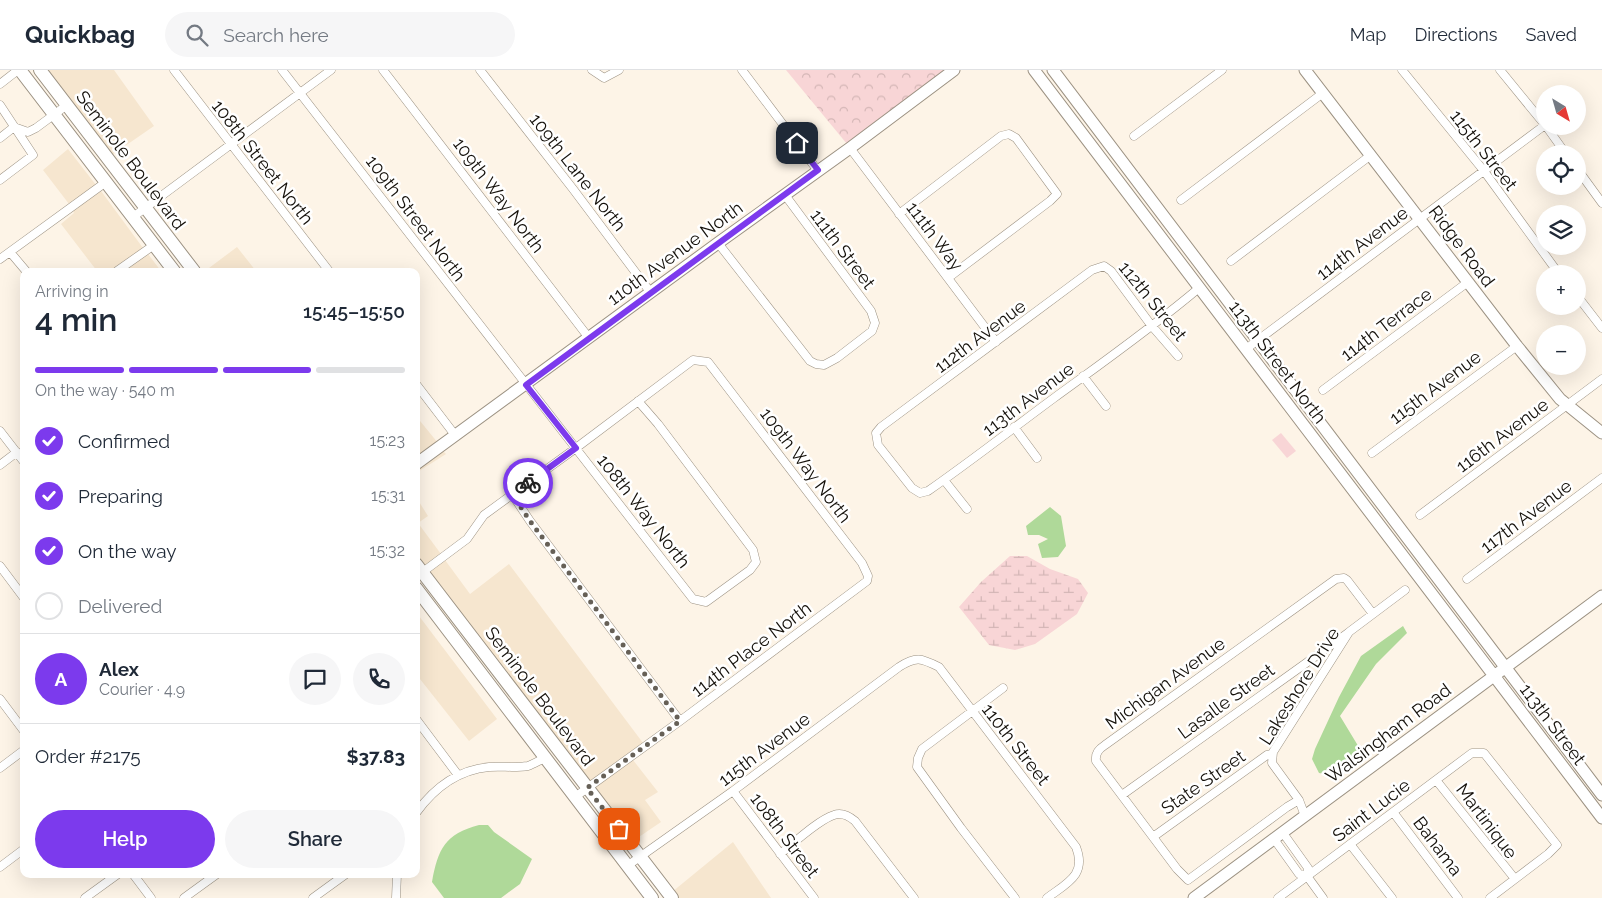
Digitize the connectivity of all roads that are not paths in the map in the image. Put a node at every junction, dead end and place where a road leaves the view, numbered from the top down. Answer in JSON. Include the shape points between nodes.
{"nodes":[{"id":1,"x":19,"y":70,"type":"edge"},
{"id":2,"x":40,"y":70,"type":"edge"},
{"id":3,"x":174,"y":70,"type":"edge"},
{"id":4,"x":282,"y":70,"type":"edge"},
{"id":5,"x":331,"y":70,"type":"edge"},
{"id":6,"x":383,"y":70,"type":"edge"},
{"id":7,"x":480,"y":70,"type":"edge"},
{"id":8,"x":592,"y":70,"type":"edge"},
{"id":9,"x":619,"y":70,"type":"edge"},
{"id":10,"x":742,"y":70,"type":"edge"},
{"id":11,"x":954,"y":70,"type":"edge"},
{"id":12,"x":1034,"y":70,"type":"edge"},
{"id":13,"x":1052,"y":70,"type":"edge"},
{"id":14,"x":1222,"y":70,"type":"edge"},
{"id":15,"x":1306,"y":70,"type":"edge"},
{"id":16,"x":1402,"y":70,"type":"edge"},
{"id":17,"x":1500,"y":70,"type":"edge"},
{"id":18,"x":0,"y":84,"type":"edge"},
{"id":19,"x":300,"y":92,"type":"junction"},
{"id":20,"x":1323,"y":93,"type":"junction"},
{"id":21,"x":0,"y":105,"type":"edge"},
{"id":22,"x":67,"y":105,"type":"junction"},
{"id":23,"x":55,"y":114,"type":"junction"},
{"id":24,"x":1536,"y":115,"type":"edge"},
{"id":25,"x":14,"y":127,"type":"junction"},
{"id":26,"x":1536,"y":133,"type":"edge"},
{"id":27,"x":1134,"y":136,"type":"dead end"},
{"id":28,"x":0,"y":138,"type":"edge"},
{"id":29,"x":230,"y":144,"type":"junction"},
{"id":30,"x":850,"y":148,"type":"junction"},
{"id":31,"x":1371,"y":156,"type":"junction"},
{"id":32,"x":818,"y":170,"type":"junction"},
{"id":33,"x":1484,"y":171,"type":"junction"},
{"id":34,"x":0,"y":180,"type":"edge"},
{"id":35,"x":1586,"y":181,"type":"edge"},
{"id":36,"x":106,"y":182,"type":"junction"},
{"id":37,"x":785,"y":195,"type":"junction"},
{"id":38,"x":1181,"y":200,"type":"dead end"},
{"id":39,"x":1602,"y":203,"type":"edge"},
{"id":40,"x":145,"y":208,"type":"junction"},
{"id":41,"x":899,"y":214,"type":"junction"},
{"id":42,"x":133,"y":217,"type":"junction"},
{"id":43,"x":1420,"y":219,"type":"junction"},
{"id":44,"x":718,"y":243,"type":"junction"},
{"id":45,"x":154,"y":245,"type":"junction"},
{"id":46,"x":10,"y":252,"type":"junction"},
{"id":47,"x":0,"y":259,"type":"edge"},
{"id":48,"x":1231,"y":261,"type":"dead end"},
{"id":49,"x":1552,"y":265,"type":"edge"},
{"id":50,"x":1104,"y":266,"type":"joint"},
{"id":51,"x":23,"y":268,"type":"edge"},
{"id":52,"x":121,"y":268,"type":"edge"},
{"id":53,"x":172,"y":268,"type":"edge"},
{"id":54,"x":192,"y":268,"type":"edge"},
{"id":55,"x":327,"y":268,"type":"edge"},
{"id":56,"x":948,"y":278,"type":"junction"},
{"id":57,"x":1468,"y":282,"type":"junction"},
{"id":58,"x":1199,"y":288,"type":"junction"},
{"id":59,"x":651,"y":293,"type":"junction"},
{"id":60,"x":1586,"y":307,"type":"edge"},
{"id":61,"x":1151,"y":325,"type":"junction"},
{"id":62,"x":1602,"y":328,"type":"edge"},
{"id":63,"x":589,"y":338,"type":"junction"},
{"id":64,"x":1258,"y":341,"type":"junction"},
{"id":65,"x":996,"y":342,"type":"junction"},
{"id":66,"x":1517,"y":346,"type":"junction"},
{"id":67,"x":1246,"y":350,"type":"junction"},
{"id":68,"x":1178,"y":356,"type":"dead end"},
{"id":69,"x":1083,"y":376,"type":"junction"},
{"id":70,"x":1602,"y":379,"type":"edge"},
{"id":71,"x":526,"y":385,"type":"junction"},
{"id":72,"x":420,"y":389,"type":"edge"},
{"id":73,"x":1323,"y":390,"type":"dead end"},
{"id":74,"x":638,"y":401,"type":"junction"},
{"id":75,"x":1106,"y":406,"type":"dead end"},
{"id":76,"x":1567,"y":406,"type":"junction"},
{"id":77,"x":1014,"y":427,"type":"junction"},
{"id":78,"x":0,"y":430,"type":"edge"},
{"id":79,"x":1602,"y":433,"type":"edge"},
{"id":80,"x":455,"y":436,"type":"junction"},
{"id":81,"x":576,"y":448,"type":"junction"},
{"id":82,"x":17,"y":452,"type":"junction"},
{"id":83,"x":1372,"y":453,"type":"dead end"},
{"id":84,"x":20,"y":456,"type":"edge"},
{"id":85,"x":1037,"y":458,"type":"dead end"},
{"id":86,"x":420,"y":461,"type":"edge"},
{"id":87,"x":0,"y":465,"type":"edge"},
{"id":88,"x":1602,"y":478,"type":"edge"},
{"id":89,"x":944,"y":480,"type":"junction"},
{"id":90,"x":920,"y":493,"type":"joint"},
{"id":91,"x":512,"y":494,"type":"junction"},
{"id":92,"x":967,"y":509,"type":"dead end"},
{"id":93,"x":1420,"y":514,"type":"dead end"},
{"id":94,"x":0,"y":566,"type":"edge"},
{"id":95,"x":420,"y":570,"type":"edge"},
{"id":96,"x":420,"y":574,"type":"edge"},
{"id":97,"x":868,"y":576,"type":"joint"},
{"id":98,"x":1468,"y":579,"type":"dead end"},
{"id":99,"x":1406,"y":590,"type":"dead end"},
{"id":100,"x":20,"y":593,"type":"edge"},
{"id":101,"x":420,"y":593,"type":"edge"},
{"id":102,"x":1602,"y":596,"type":"edge"},
{"id":103,"x":1373,"y":614,"type":"junction"},
{"id":104,"x":1349,"y":632,"type":"junction"},
{"id":105,"x":920,"y":659,"type":"joint"},
{"id":106,"x":1505,"y":668,"type":"junction"},
{"id":107,"x":1494,"y":675,"type":"junction"},
{"id":108,"x":1004,"y":688,"type":"dead end"},
{"id":109,"x":0,"y":699,"type":"edge"},
{"id":110,"x":972,"y":711,"type":"junction"},
{"id":111,"x":680,"y":721,"type":"junction"},
{"id":112,"x":420,"y":724,"type":"edge"},
{"id":113,"x":20,"y":726,"type":"edge"},
{"id":114,"x":20,"y":753,"type":"edge"},
{"id":115,"x":1272,"y":754,"type":"junction"},
{"id":116,"x":545,"y":758,"type":"junction"},
{"id":117,"x":0,"y":768,"type":"edge"},
{"id":118,"x":458,"y":776,"type":"junction"},
{"id":119,"x":1436,"y":780,"type":"junction"},
{"id":120,"x":587,"y":788,"type":"junction"},
{"id":121,"x":733,"y":791,"type":"junction"},
{"id":122,"x":1122,"y":795,"type":"junction"},
{"id":123,"x":1602,"y":795,"type":"edge"},
{"id":124,"x":575,"y":797,"type":"junction"},
{"id":125,"x":1298,"y":800,"type":"junction"},
{"id":126,"x":420,"y":808,"type":"edge"},
{"id":127,"x":1393,"y":812,"type":"junction"},
{"id":128,"x":1305,"y":816,"type":"junction"},
{"id":129,"x":1602,"y":818,"type":"edge"},
{"id":130,"x":1278,"y":836,"type":"junction"},
{"id":131,"x":1152,"y":837,"type":"junction"},
{"id":132,"x":1350,"y":844,"type":"junction"},
{"id":133,"x":20,"y":852,"type":"edge"},
{"id":134,"x":780,"y":854,"type":"junction"},
{"id":135,"x":640,"y":857,"type":"junction"},
{"id":136,"x":627,"y":866,"type":"junction"},
{"id":137,"x":0,"y":867,"type":"edge"},
{"id":138,"x":1307,"y":876,"type":"junction"},
{"id":139,"x":112,"y":878,"type":"edge"},
{"id":140,"x":136,"y":878,"type":"edge"},
{"id":141,"x":212,"y":878,"type":"edge"},
{"id":142,"x":340,"y":878,"type":"edge"},
{"id":143,"x":397,"y":878,"type":"edge"},
{"id":144,"x":1515,"y":879,"type":"junction"},
{"id":145,"x":85,"y":898,"type":"edge"},
{"id":146,"x":151,"y":898,"type":"edge"},
{"id":147,"x":184,"y":898,"type":"edge"},
{"id":148,"x":313,"y":898,"type":"edge"},
{"id":149,"x":396,"y":898,"type":"edge"},
{"id":150,"x":652,"y":898,"type":"edge"},
{"id":151,"x":672,"y":898,"type":"edge"},
{"id":152,"x":814,"y":898,"type":"edge"},
{"id":153,"x":914,"y":898,"type":"edge"},
{"id":154,"x":1015,"y":898,"type":"edge"},
{"id":155,"x":1047,"y":898,"type":"edge"},
{"id":156,"x":1194,"y":898,"type":"edge"},
{"id":157,"x":1278,"y":898,"type":"edge"},
{"id":158,"x":1324,"y":898,"type":"edge"},
{"id":159,"x":1392,"y":898,"type":"edge"},
{"id":160,"x":1458,"y":898,"type":"edge"},
{"id":161,"x":1490,"y":898,"type":"edge"}],
"edges":[{"from":1,"to":18,"type":"street"},
{"from":1,"to":23,"type":"main road","name":"Seminole Boulevard"},
{"from":2,"to":22,"type":"main road","name":"Seminole Boulevard"},
{"from":3,"to":29,"type":"street","name":"108th Street North"},
{"from":4,"to":19,"type":"street","name":"109th Street North"},
{"from":5,"to":19,"type":"street"},
{"from":6,"to":63,"type":"street","name":"109th Way North"},
{"from":7,"to":59,"type":"street","name":"109th Lane North"},
{"from":8,"to":9,"type":"street","via":[[604,78]]},
{"from":10,"to":32,"type":"street"},
{"from":11,"to":30,"type":"main road","name":"110th Avenue North"},
{"from":12,"to":58,"type":"main road","name":"113th Street North"},
{"from":13,"to":64,"type":"main road","name":"113th Street North"},
{"from":14,"to":27,"type":"street"},
{"from":15,"to":20,"type":"main road","name":"Ridge Road"},
{"from":16,"to":33,"type":"street","name":"115th Street"},
{"from":17,"to":24,"type":"street"},
{"from":19,"to":29,"type":"street"},
{"from":19,"to":71,"type":"street","name":"109th Street North"},
{"from":20,"to":31,"type":"main road","name":"Ridge Road"},
{"from":20,"to":38,"type":"street"},
{"from":21,"to":25,"type":"street"},
{"from":22,"to":23,"type":"street"},
{"from":22,"to":40,"type":"main road","name":"Seminole Boulevard"},
{"from":23,"to":25,"type":"street","via":[[28,132]]},
{"from":23,"to":36,"type":"main road","name":"Seminole Boulevard"},
{"from":25,"to":28,"type":"street"},
{"from":25,"to":34,"type":"street","via":[[33,155]]},
{"from":26,"to":33,"type":"street","name":"114th Avenue"},
{"from":29,"to":40,"type":"street"},
{"from":29,"to":55,"type":"street","name":"108th Street North"},
{"from":30,"to":32,"type":"main road","name":"110th Avenue North"},
{"from":30,"to":41,"type":"street","name":"111th Way"},
{"from":31,"to":43,"type":"main road","name":"Ridge Road"},
{"from":31,"to":48,"type":"street"},
{"from":32,"to":37,"type":"main road","name":"110th Avenue North"},
{"from":33,"to":43,"type":"street","name":"114th Avenue"},
{"from":33,"to":49,"type":"street","name":"115th Street"},
{"from":35,"to":39,"type":"street"},
{"from":36,"to":42,"type":"main road","name":"Seminole Boulevard"},
{"from":36,"to":46,"type":"street"},
{"from":37,"to":44,"type":"main road","name":"110th Avenue North"},
{"from":37,"to":44,"type":"street","name":"111th Street","via":[[871,311],[875,323],[872,331],[837,358],[824,365],[810,360]]},
{"from":40,"to":42,"type":"street"},
{"from":40,"to":54,"type":"main road","name":"Seminole Boulevard"},
{"from":41,"to":56,"type":"street","name":"111th Way"},
{"from":41,"to":56,"type":"street","via":[[1001,136],[1009,134],[1016,138],[1057,194]]},
{"from":42,"to":45,"type":"main road","name":"Seminole Boulevard"},
{"from":43,"to":57,"type":"main road","name":"Ridge Road"},
{"from":43,"to":64,"type":"street","name":"114th Avenue"},
{"from":44,"to":59,"type":"main road","name":"110th Avenue North"},
{"from":45,"to":52,"type":"street","name":"Seminole Boulevard"},
{"from":45,"to":53,"type":"main road","name":"Seminole Boulevard"},
{"from":46,"to":47,"type":"street"},
{"from":46,"to":51,"type":"street"},
{"from":50,"to":61,"type":"street","name":"112th Street","via":[[1111,270]]},
{"from":50,"to":65,"type":"street","name":"112th Avenue","via":[[1092,270]]},
{"from":56,"to":65,"type":"street","name":"111th Way"},
{"from":57,"to":66,"type":"main road","name":"Ridge Road"},
{"from":57,"to":73,"type":"street","name":"114th Terrace"},
{"from":58,"to":61,"type":"street","name":"113th Avenue"},
{"from":58,"to":67,"type":"main road","name":"113th Street North"},
{"from":59,"to":63,"type":"main road","name":"110th Avenue North"},
{"from":60,"to":62,"type":"street"},
{"from":61,"to":68,"type":"street","name":"112th Street"},
{"from":61,"to":69,"type":"street","name":"113th Avenue"},
{"from":63,"to":71,"type":"main road","name":"110th Avenue North"},
{"from":64,"to":67,"type":"street","name":"114th Avenue"},
{"from":64,"to":106,"type":"main road","name":"113th Street North"},
{"from":65,"to":90,"type":"street","name":"112th Avenue","via":[[881,427],[876,434],[878,445],[912,488]]},
{"from":66,"to":76,"type":"main road","name":"Ridge Road"},
{"from":66,"to":83,"type":"street","name":"115th Avenue"},
{"from":67,"to":107,"type":"main road","name":"113th Street North"},
{"from":69,"to":75,"type":"street"},
{"from":69,"to":77,"type":"street","name":"113th Avenue"},
{"from":70,"to":76,"type":"street","name":"116th Avenue"},
{"from":71,"to":80,"type":"main road","name":"110th Avenue North"},
{"from":71,"to":81,"type":"street","name":"108th Way North"},
{"from":72,"to":80,"type":"street"},
{"from":74,"to":81,"type":"street"},
{"from":74,"to":81,"type":"street","name":"108th Way North","via":[[753,550],[756,562],[750,570],[706,602],[694,599]]},
{"from":74,"to":97,"type":"street","name":"109th Way North","via":[[693,360],[708,362],[862,563]]},
{"from":76,"to":79,"type":"main road","name":"Ridge Road"},
{"from":76,"to":93,"type":"street","name":"116th Avenue"},
{"from":77,"to":85,"type":"street"},
{"from":77,"to":89,"type":"street","name":"113th Avenue"},
{"from":78,"to":82,"type":"street"},
{"from":80,"to":86,"type":"main road","name":"110th Avenue North"},
{"from":81,"to":91,"type":"street"},
{"from":82,"to":84,"type":"street"},
{"from":82,"to":87,"type":"street"},
{"from":88,"to":98,"type":"street","name":"117th Avenue"},
{"from":89,"to":90,"type":"street","name":"113th Avenue"},
{"from":89,"to":92,"type":"street"},
{"from":91,"to":95,"type":"street","via":[[484,515],[467,539]]},
{"from":91,"to":111,"type":"street"},
{"from":94,"to":100,"type":"street"},
{"from":96,"to":120,"type":"main road","name":"Seminole Boulevard"},
{"from":97,"to":111,"type":"street","name":"114th Place North","via":[[868,581]]},
{"from":99,"to":103,"type":"street","name":"Lakeshore Drive"},
{"from":101,"to":116,"type":"main road","name":"Seminole Boulevard"},
{"from":102,"to":106,"type":"main road","name":"Walsingham Road"},
{"from":103,"to":104,"type":"street","name":"Lakeshore Drive"},
{"from":103,"to":122,"type":"street","name":"Michigan Avenue","via":[[1347,580],[1340,578],[1330,582],[1099,750],[1096,761]]},
{"from":104,"to":115,"type":"street","name":"Lakeshore Drive"},
{"from":104,"to":122,"type":"street","name":"Lasalle Street"},
{"from":105,"to":110,"type":"street","name":"110th Street","via":[[939,667]]},
{"from":105,"to":121,"type":"street","name":"115th Avenue","via":[[911,659],[899,667]]},
{"from":106,"to":107,"type":"main road","name":"Walsingham Road"},
{"from":106,"to":123,"type":"main road","name":"113th Street"},
{"from":107,"to":128,"type":"main road","name":"Walsingham Road"},
{"from":107,"to":129,"type":"main road","name":"113th Street"},
{"from":108,"to":110,"type":"street"},
{"from":109,"to":113,"type":"street"},
{"from":110,"to":154,"type":"street","via":[[922,750],[917,767]]},
{"from":110,"to":155,"type":"street","name":"110th Street","via":[[1080,856],[1074,877]]},
{"from":111,"to":120,"type":"street","name":"114th Place North"},
{"from":112,"to":118,"type":"street"},
{"from":114,"to":117,"type":"street"},
{"from":115,"to":125,"type":"street","name":"Lakeshore Drive","via":[[1272,763]]},
{"from":115,"to":131,"type":"street","name":"State Street"},
{"from":116,"to":118,"type":"street","via":[[528,766],[481,768]]},
{"from":116,"to":124,"type":"main road","name":"Seminole Boulevard"},
{"from":118,"to":126,"type":"street","via":[[433,793]]},
{"from":119,"to":127,"type":"street","name":"Saint Lucie"},
{"from":119,"to":144,"type":"street","name":"Martinique"},
{"from":119,"to":144,"type":"street","name":"Saint Lucie","via":[[1472,753],[1484,753],[1557,845]]},
{"from":120,"to":124,"type":"street","name":"114th Place North"},
{"from":120,"to":135,"type":"main road","name":"Seminole Boulevard"},
{"from":121,"to":134,"type":"street","name":"108th Street"},
{"from":121,"to":135,"type":"street","name":"115th Avenue"},
{"from":122,"to":131,"type":"street","name":"Michigan Avenue"},
{"from":124,"to":136,"type":"main road","name":"Seminole Boulevard"},
{"from":125,"to":128,"type":"street","name":"Lakeshore Drive"},
{"from":125,"to":131,"type":"street","name":"Michigan Avenue","via":[[1188,880]]},
{"from":127,"to":132,"type":"street","name":"Saint Lucie"},
{"from":127,"to":160,"type":"street","name":"Bahama"},
{"from":128,"to":130,"type":"main road","name":"Walsingham Road"},
{"from":130,"to":138,"type":"street","via":[[1299,874]]},
{"from":130,"to":156,"type":"main road","name":"Walsingham Road"},
{"from":132,"to":138,"type":"street","name":"Saint Lucie"},
{"from":132,"to":159,"type":"street"},
{"from":133,"to":137,"type":"street"},
{"from":134,"to":152,"type":"street","name":"108th Street"},
{"from":134,"to":153,"type":"street","via":[[824,820],[835,814],[845,814],[855,821]]},
{"from":135,"to":136,"type":"street","name":"115th Avenue"},
{"from":135,"to":151,"type":"main road","name":"Seminole Boulevard"},
{"from":136,"to":150,"type":"main road","name":"Seminole Boulevard"},
{"from":138,"to":157,"type":"street","name":"Saint Lucie"},
{"from":138,"to":158,"type":"street"},
{"from":139,"to":145,"type":"street"},
{"from":140,"to":146,"type":"street"},
{"from":141,"to":147,"type":"street"},
{"from":142,"to":148,"type":"street"},
{"from":143,"to":149,"type":"street"},
{"from":144,"to":161,"type":"street"}]}
